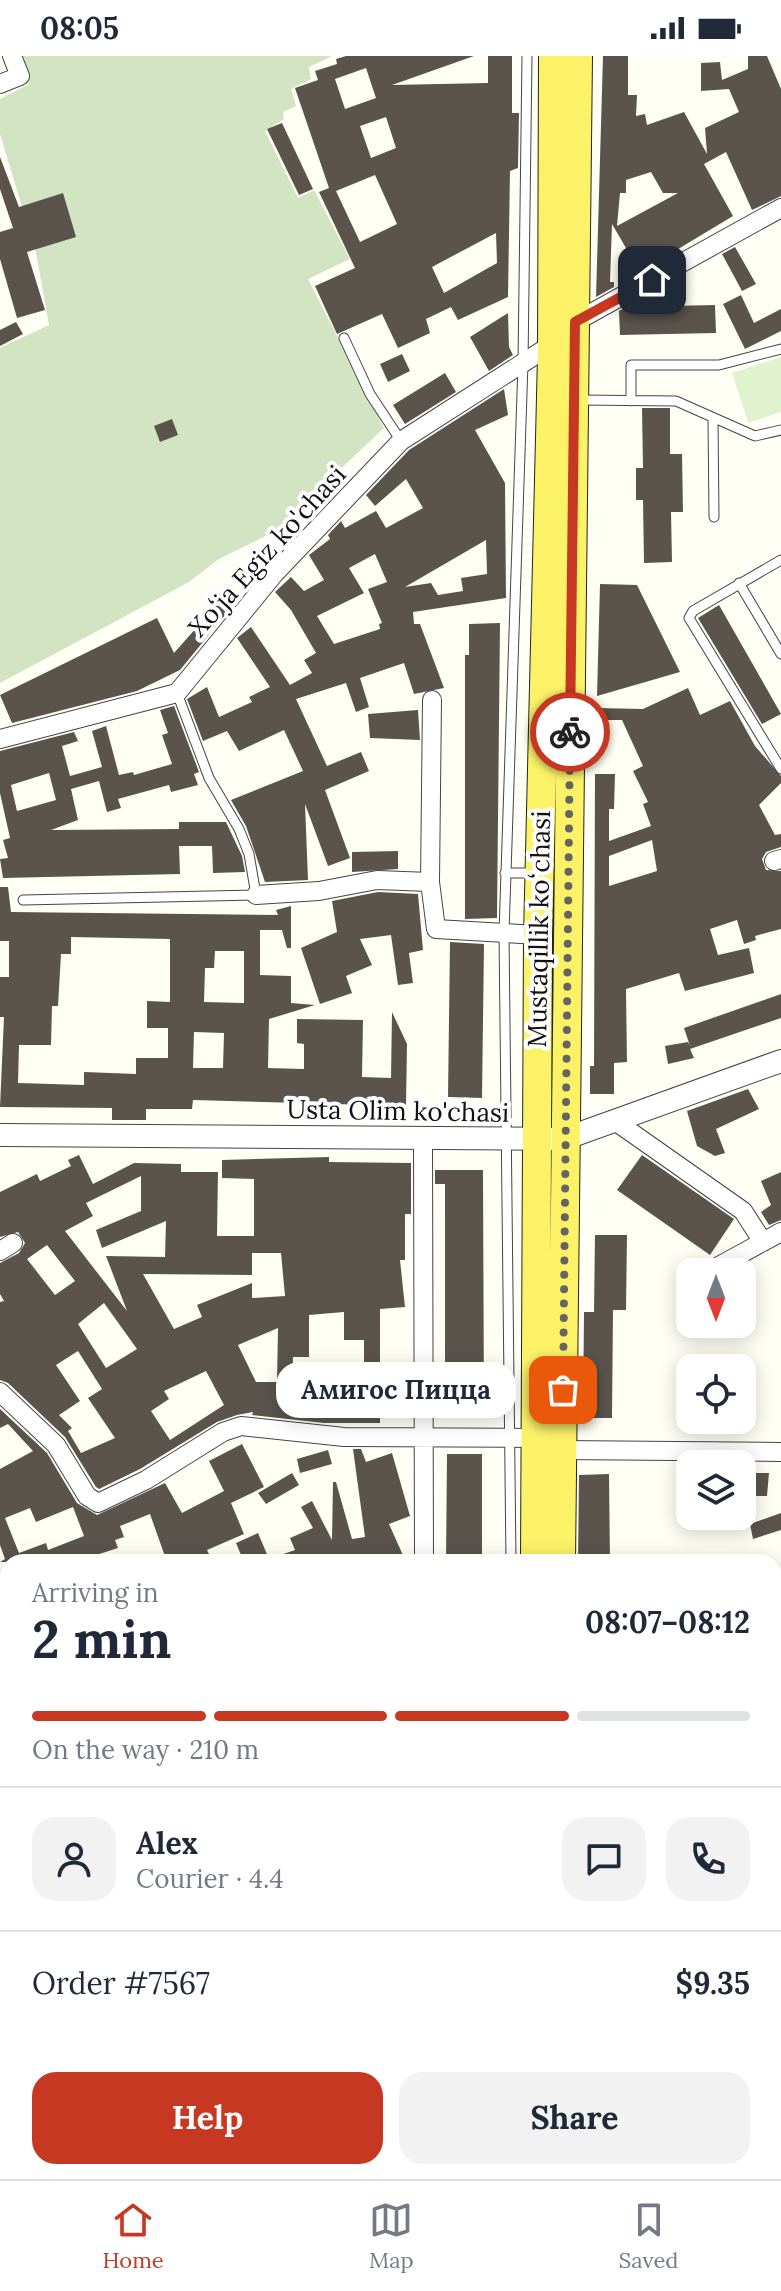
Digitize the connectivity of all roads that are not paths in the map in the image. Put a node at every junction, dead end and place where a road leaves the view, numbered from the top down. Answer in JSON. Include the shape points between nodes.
{"nodes":[{"id":1,"x":12,"y":56,"type":"edge"},
{"id":2,"x":527,"y":56,"type":"edge"},
{"id":3,"x":553,"y":56,"type":"edge"},
{"id":4,"x":578,"y":56,"type":"edge"},
{"id":5,"x":0,"y":84,"type":"edge"},
{"id":6,"x":540,"y":106,"type":"junction"},
{"id":7,"x":781,"y":208,"type":"edge"},
{"id":8,"x":550,"y":317,"type":"junction"},
{"id":9,"x":344,"y":338,"type":"dead end"},
{"id":10,"x":781,"y":349,"type":"edge"},
{"id":11,"x":559,"y":352,"type":"junction"},
{"id":12,"x":523,"y":363,"type":"junction"},
{"id":13,"x":575,"y":400,"type":"junction"},
{"id":14,"x":631,"y":401,"type":"junction"},
{"id":15,"x":713,"y":418,"type":"junction"},
{"id":16,"x":781,"y":430,"type":"edge"},
{"id":17,"x":401,"y":441,"type":"junction"},
{"id":18,"x":714,"y":517,"type":"dead end"},
{"id":19,"x":781,"y":560,"type":"edge"},
{"id":20,"x":739,"y":583,"type":"junction"},
{"id":21,"x":781,"y":654,"type":"edge"},
{"id":22,"x":177,"y":693,"type":"junction"},
{"id":23,"x":432,"y":700,"type":"dead end"},
{"id":24,"x":0,"y":739,"type":"edge"},
{"id":25,"x":779,"y":765,"type":"edge"},
{"id":26,"x":505,"y":873,"type":"junction"},
{"id":27,"x":539,"y":873,"type":"junction"},
{"id":28,"x":430,"y":882,"type":"junction"},
{"id":29,"x":256,"y":895,"type":"junction"},
{"id":30,"x":23,"y":900,"type":"dead end"},
{"id":31,"x":504,"y":933,"type":"junction"},
{"id":32,"x":538,"y":935,"type":"junction"},
{"id":33,"x":781,"y":1061,"type":"edge"},
{"id":34,"x":615,"y":1121,"type":"junction"},
{"id":35,"x":0,"y":1135,"type":"edge"},
{"id":36,"x":423,"y":1139,"type":"junction"},
{"id":37,"x":550,"y":1139,"type":"junction"},
{"id":38,"x":506,"y":1140,"type":"junction"},
{"id":39,"x":781,"y":1232,"type":"edge"},
{"id":40,"x":763,"y":1242,"type":"junction"},
{"id":41,"x":734,"y":1258,"type":"edge"},
{"id":42,"x":0,"y":1392,"type":"edge"},
{"id":43,"x":422,"y":1439,"type":"junction"},
{"id":44,"x":536,"y":1442,"type":"junction"},
{"id":45,"x":781,"y":1452,"type":"edge"},
{"id":46,"x":424,"y":1554,"type":"edge"},
{"id":47,"x":513,"y":1554,"type":"edge"},
{"id":48,"x":535,"y":1554,"type":"edge"},
{"id":49,"x":559,"y":1554,"type":"edge"}],
"edges":[{"from":1,"to":5,"type":"street","via":[[20,76]]},
{"from":2,"to":6,"type":"lane"},
{"from":3,"to":6,"type":"main road","name":"Mustaqillik koʻchasi"},
{"from":4,"to":8,"type":"main road","name":"Mustaqillik koʻchasi"},
{"from":6,"to":8,"type":"main road","name":"Mustaqillik koʻchasi","via":[[539,202]]},
{"from":7,"to":8,"type":"street"},
{"from":8,"to":11,"type":"main road","name":"Mustaqillik koʻchasi"},
{"from":8,"to":12,"type":"lane"},
{"from":9,"to":17,"type":"lane","via":[[370,394]]},
{"from":10,"to":14,"type":"lane","via":[[719,365],[631,365]]},
{"from":11,"to":12,"type":"street","name":"Xoʻja Egiz ko'chasi"},
{"from":11,"to":13,"type":"main road","name":"Mustaqillik koʻchasi"},
{"from":11,"to":27,"type":"main road","name":"Mustaqillik koʻchasi"},
{"from":12,"to":17,"type":"street","name":"Xoʻja Egiz ko'chasi"},
{"from":12,"to":26,"type":"lane"},
{"from":13,"to":14,"type":"lane"},
{"from":13,"to":37,"type":"main road","name":"Mustaqillik koʻchasi"},
{"from":14,"to":15,"type":"lane","via":[[676,401]]},
{"from":15,"to":16,"type":"lane","via":[[755,436]]},
{"from":15,"to":18,"type":"lane"},
{"from":17,"to":22,"type":"street","name":"Xoʻja Egiz ko'chasi","via":[[275,573]]},
{"from":19,"to":20,"type":"lane"},
{"from":20,"to":21,"type":"lane"},
{"from":20,"to":25,"type":"lane","via":[[689,618]]},
{"from":22,"to":24,"type":"street"},
{"from":22,"to":29,"type":"lane","via":[[209,778],[249,854]]},
{"from":23,"to":28,"type":"street"},
{"from":26,"to":27,"type":"lane"},
{"from":26,"to":31,"type":"lane"},
{"from":27,"to":32,"type":"main road","name":"Mustaqillik koʻchasi"},
{"from":28,"to":29,"type":"street","via":[[377,880]]},
{"from":28,"to":31,"type":"street","via":[[436,929]]},
{"from":29,"to":30,"type":"lane"},
{"from":31,"to":32,"type":"street"},
{"from":31,"to":38,"type":"lane"},
{"from":32,"to":37,"type":"main road","name":"Mustaqillik koʻchasi"},
{"from":33,"to":34,"type":"street","name":"Usta Olim ko'chasi"},
{"from":34,"to":37,"type":"street","name":"Usta Olim ko'chasi"},
{"from":34,"to":40,"type":"street","via":[[743,1211]]},
{"from":35,"to":36,"type":"street","name":"Usta Olim ko'chasi"},
{"from":36,"to":38,"type":"street","name":"Usta Olim ko'chasi"},
{"from":36,"to":43,"type":"street"},
{"from":37,"to":38,"type":"street","name":"Usta Olim ko'chasi"},
{"from":37,"to":44,"type":"main road","name":"Mustaqillik koʻchasi"},
{"from":38,"to":44,"type":"lane"},
{"from":39,"to":40,"type":"street"},
{"from":40,"to":41,"type":"street"},
{"from":42,"to":43,"type":"street","via":[[56,1445],[87,1496],[98,1503],[241,1426],[301,1435]]},
{"from":43,"to":44,"type":"street"},
{"from":43,"to":46,"type":"street"},
{"from":44,"to":45,"type":"street"},
{"from":44,"to":47,"type":"lane"},
{"from":44,"to":48,"type":"main road","name":"Mustaqillik koʻchasi"},
{"from":44,"to":49,"type":"main road","name":"Mustaqillik koʻchasi"}]}
